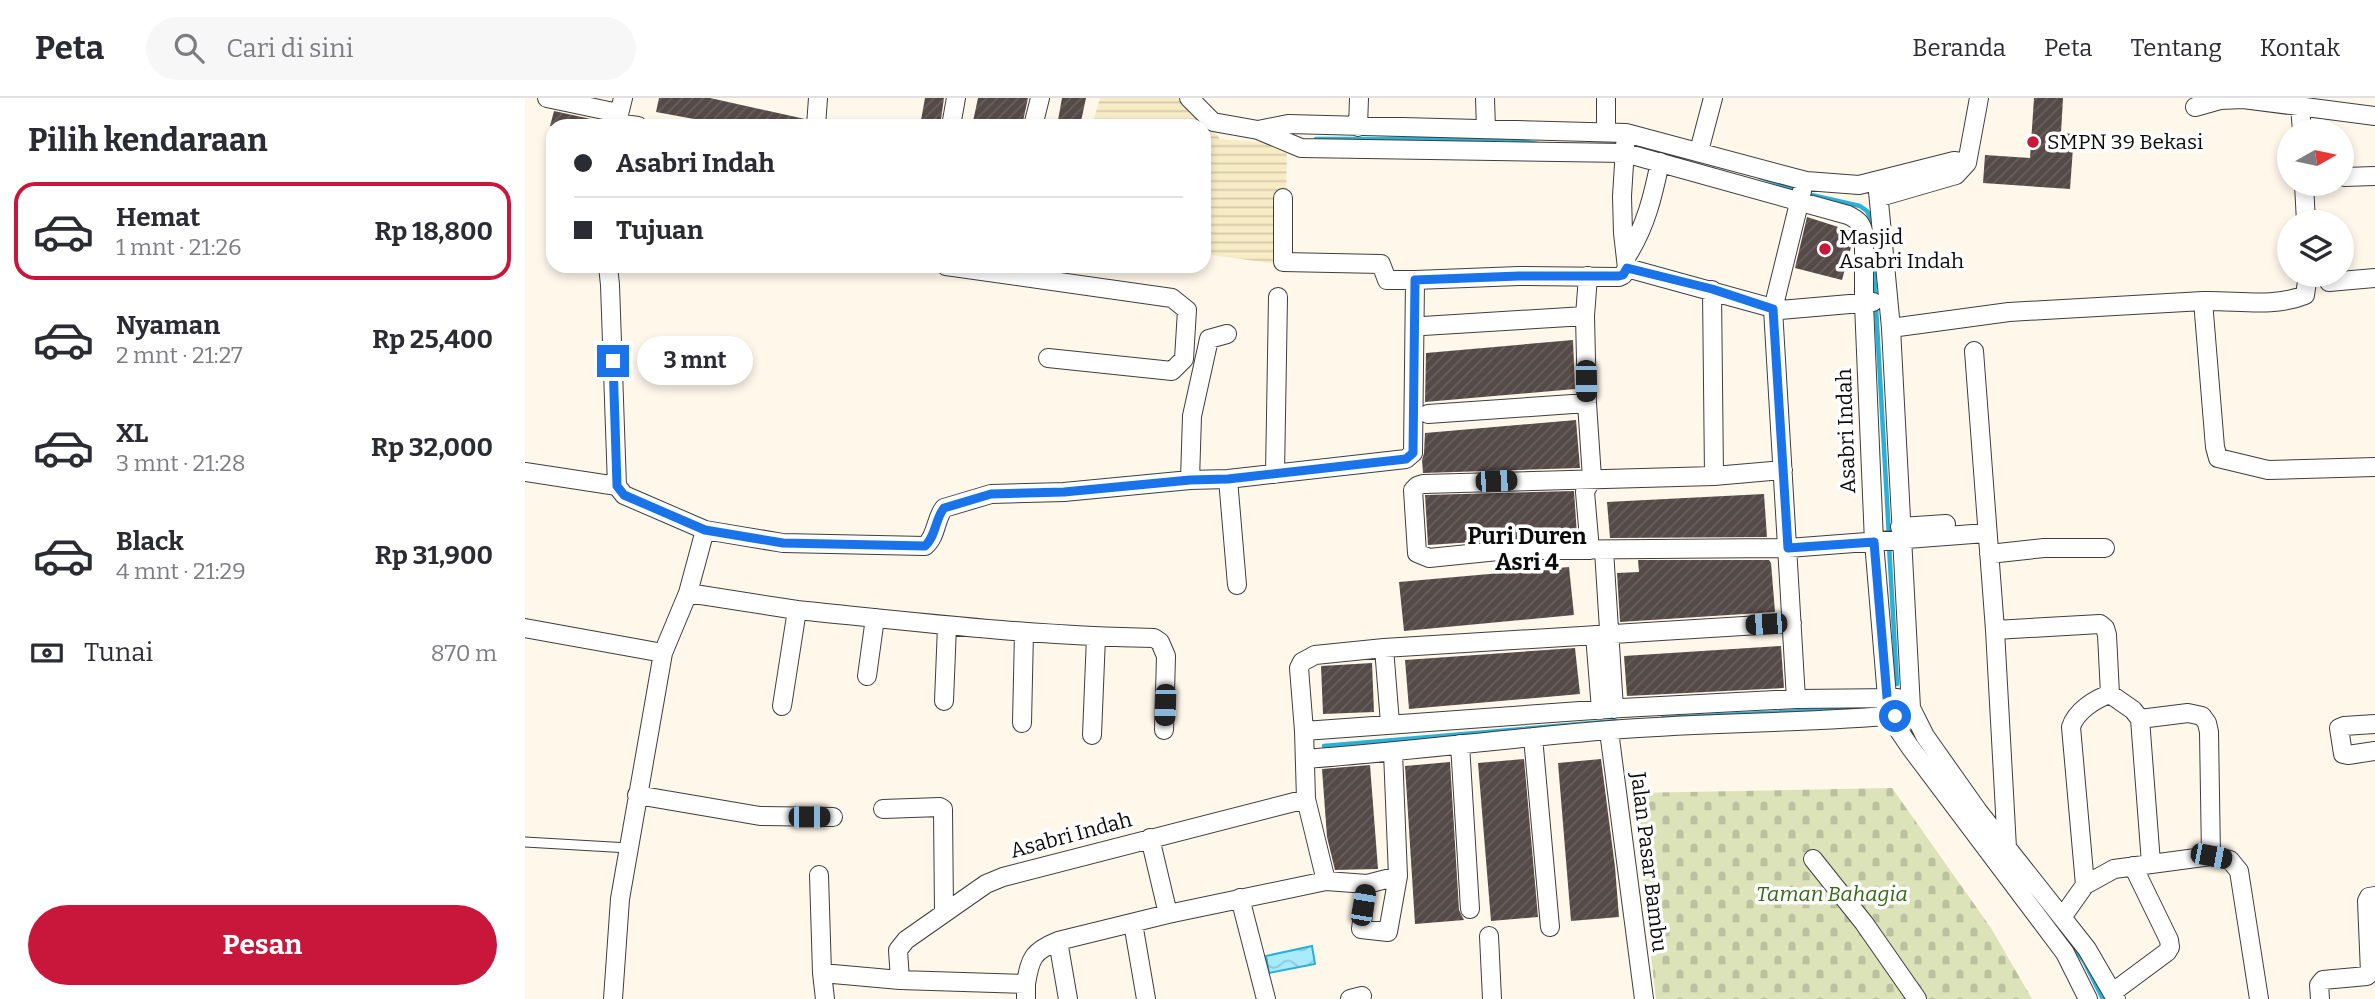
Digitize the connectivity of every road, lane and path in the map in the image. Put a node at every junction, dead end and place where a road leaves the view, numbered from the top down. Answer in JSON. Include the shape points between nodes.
{"nodes":[{"id":1,"x":547,"y":98,"type":"edge"},
{"id":2,"x":818,"y":98,"type":"edge"},
{"id":3,"x":955,"y":98,"type":"edge"},
{"id":4,"x":1040,"y":98,"type":"edge"},
{"id":5,"x":1189,"y":98,"type":"edge"},
{"id":6,"x":1359,"y":98,"type":"edge"},
{"id":7,"x":1485,"y":98,"type":"edge"},
{"id":8,"x":1606,"y":98,"type":"edge"},
{"id":9,"x":1713,"y":98,"type":"edge"},
{"id":10,"x":1979,"y":98,"type":"edge"},
{"id":11,"x":2271,"y":101,"type":"edge"},
{"id":12,"x":2195,"y":107,"type":"dead end"},
{"id":13,"x":2301,"y":107,"type":"junction"},
{"id":14,"x":618,"y":115,"type":"edge"},
{"id":15,"x":2375,"y":116,"type":"edge"},
{"id":16,"x":816,"y":119,"type":"edge"},
{"id":17,"x":952,"y":119,"type":"edge"},
{"id":18,"x":1035,"y":119,"type":"edge"},
{"id":19,"x":1210,"y":119,"type":"edge"},
{"id":20,"x":2302,"y":119,"type":"edge"},
{"id":21,"x":1211,"y":120,"type":"edge"},
{"id":22,"x":1358,"y":127,"type":"junction"},
{"id":23,"x":1486,"y":129,"type":"junction"},
{"id":24,"x":1258,"y":130,"type":"junction"},
{"id":25,"x":1606,"y":132,"type":"junction"},
{"id":26,"x":1626,"y":132,"type":"junction"},
{"id":27,"x":1699,"y":151,"type":"junction"},
{"id":28,"x":1625,"y":153,"type":"junction"},
{"id":29,"x":1660,"y":162,"type":"junction"},
{"id":30,"x":2375,"y":176,"type":"edge"},
{"id":31,"x":2354,"y":177,"type":"edge"},
{"id":32,"x":1806,"y":181,"type":"junction"},
{"id":33,"x":1878,"y":189,"type":"junction"},
{"id":34,"x":1283,"y":198,"type":"dead end"},
{"id":35,"x":1799,"y":202,"type":"junction"},
{"id":36,"x":1627,"y":262,"type":"junction"},
{"id":37,"x":609,"y":273,"type":"edge"},
{"id":38,"x":1025,"y":273,"type":"edge"},
{"id":39,"x":1588,"y":276,"type":"junction"},
{"id":40,"x":1415,"y":280,"type":"junction"},
{"id":41,"x":2374,"y":280,"type":"edge"},
{"id":42,"x":2354,"y":281,"type":"edge"},
{"id":43,"x":2307,"y":287,"type":"edge"},
{"id":44,"x":1712,"y":289,"type":"junction"},
{"id":45,"x":1277,"y":297,"type":"dead end"},
{"id":46,"x":2203,"y":300,"type":"junction"},
{"id":47,"x":1876,"y":302,"type":"junction"},
{"id":48,"x":1773,"y":309,"type":"junction"},
{"id":49,"x":1585,"y":316,"type":"junction"},
{"id":50,"x":1423,"y":326,"type":"dead end"},
{"id":51,"x":1891,"y":328,"type":"junction"},
{"id":52,"x":1227,"y":334,"type":"dead end"},
{"id":53,"x":1974,"y":352,"type":"dead end"},
{"id":54,"x":1048,"y":358,"type":"dead end"},
{"id":55,"x":1587,"y":403,"type":"junction"},
{"id":56,"x":1428,"y":414,"type":"dead end"},
{"id":57,"x":2375,"y":467,"type":"edge"},
{"id":58,"x":1783,"y":470,"type":"junction"},
{"id":59,"x":525,"y":472,"type":"edge"},
{"id":60,"x":1275,"y":474,"type":"junction"},
{"id":61,"x":1714,"y":476,"type":"junction"},
{"id":62,"x":1592,"y":478,"type":"junction"},
{"id":63,"x":1228,"y":479,"type":"junction"},
{"id":64,"x":1190,"y":480,"type":"junction"},
{"id":65,"x":617,"y":486,"type":"junction"},
{"id":66,"x":1986,"y":528,"type":"junction"},
{"id":67,"x":705,"y":530,"type":"junction"},
{"id":68,"x":1890,"y":538,"type":"junction"},
{"id":69,"x":1788,"y":548,"type":"junction"},
{"id":70,"x":2105,"y":548,"type":"dead end"},
{"id":71,"x":1597,"y":550,"type":"junction"},
{"id":72,"x":1989,"y":554,"type":"junction"},
{"id":73,"x":1237,"y":585,"type":"dead end"},
{"id":74,"x":688,"y":593,"type":"junction"},
{"id":75,"x":797,"y":610,"type":"junction"},
{"id":76,"x":875,"y":618,"type":"junction"},
{"id":77,"x":1792,"y":623,"type":"junction"},
{"id":78,"x":947,"y":626,"type":"junction"},
{"id":79,"x":525,"y":628,"type":"edge"},
{"id":80,"x":1995,"y":630,"type":"junction"},
{"id":81,"x":1024,"y":632,"type":"junction"},
{"id":82,"x":1602,"y":635,"type":"junction"},
{"id":83,"x":1096,"y":637,"type":"junction"},
{"id":84,"x":1384,"y":648,"type":"junction"},
{"id":85,"x":663,"y":653,"type":"junction"},
{"id":86,"x":867,"y":677,"type":"dead end"},
{"id":87,"x":2111,"y":694,"type":"junction"},
{"id":88,"x":1795,"y":699,"type":"junction"},
{"id":89,"x":944,"y":701,"type":"dead end"},
{"id":90,"x":782,"y":706,"type":"dead end"},
{"id":91,"x":1888,"y":706,"type":"junction"},
{"id":92,"x":1911,"y":706,"type":"junction"},
{"id":93,"x":1617,"y":718,"type":"junction"},
{"id":94,"x":2140,"y":719,"type":"junction"},
{"id":95,"x":1022,"y":723,"type":"dead end"},
{"id":96,"x":1390,"y":723,"type":"junction"},
{"id":97,"x":2375,"y":724,"type":"edge"},
{"id":98,"x":1164,"y":730,"type":"dead end"},
{"id":99,"x":1304,"y":731,"type":"junction"},
{"id":100,"x":1092,"y":735,"type":"dead end"},
{"id":101,"x":1533,"y":737,"type":"junction"},
{"id":102,"x":1460,"y":744,"type":"junction"},
{"id":103,"x":2375,"y":751,"type":"edge"},
{"id":104,"x":1393,"y":752,"type":"junction"},
{"id":105,"x":1305,"y":758,"type":"junction"},
{"id":106,"x":637,"y":796,"type":"junction"},
{"id":107,"x":1306,"y":799,"type":"junction"},
{"id":108,"x":883,"y":809,"type":"dead end"},
{"id":109,"x":833,"y":817,"type":"dead end"},
{"id":110,"x":1150,"y":838,"type":"junction"},
{"id":111,"x":525,"y":842,"type":"edge"},
{"id":112,"x":2007,"y":848,"type":"junction"},
{"id":113,"x":629,"y":849,"type":"junction"},
{"id":114,"x":2211,"y":856,"type":"junction"},
{"id":115,"x":1813,"y":859,"type":"dead end"},
{"id":116,"x":2142,"y":865,"type":"junction"},
{"id":117,"x":819,"y":875,"type":"dead end"},
{"id":118,"x":1398,"y":876,"type":"junction"},
{"id":119,"x":1327,"y":881,"type":"junction"},
{"id":120,"x":1367,"y":884,"type":"junction"},
{"id":121,"x":2085,"y":885,"type":"junction"},
{"id":122,"x":2375,"y":896,"type":"edge"},
{"id":123,"x":1240,"y":898,"type":"junction"},
{"id":124,"x":1470,"y":909,"type":"dead end"},
{"id":125,"x":944,"y":913,"type":"junction"},
{"id":126,"x":1168,"y":914,"type":"junction"},
{"id":127,"x":2063,"y":916,"type":"junction"},
{"id":128,"x":1133,"y":923,"type":"junction"},
{"id":129,"x":1551,"y":927,"type":"dead end"},
{"id":130,"x":1489,"y":936,"type":"dead end"},
{"id":131,"x":1058,"y":941,"type":"junction"},
{"id":132,"x":822,"y":973,"type":"junction"},
{"id":133,"x":900,"y":980,"type":"junction"},
{"id":134,"x":1026,"y":992,"type":"edge"},
{"id":135,"x":2114,"y":995,"type":"edge"},
{"id":136,"x":613,"y":999,"type":"edge"},
{"id":137,"x":825,"y":999,"type":"edge"},
{"id":138,"x":1069,"y":999,"type":"edge"},
{"id":139,"x":1146,"y":999,"type":"edge"},
{"id":140,"x":1266,"y":999,"type":"edge"},
{"id":141,"x":1492,"y":999,"type":"edge"},
{"id":142,"x":1644,"y":999,"type":"edge"},
{"id":143,"x":1917,"y":999,"type":"edge"},
{"id":144,"x":2088,"y":999,"type":"edge"},
{"id":145,"x":2259,"y":999,"type":"edge"},
{"id":146,"x":2320,"y":999,"type":"edge"}],
"edges":[{"from":1,"to":14,"type":"street"},
{"from":2,"to":16,"type":"street"},
{"from":3,"to":17,"type":"street"},
{"from":4,"to":18,"type":"street"},
{"from":5,"to":19,"type":"street"},
{"from":6,"to":22,"type":"street"},
{"from":7,"to":23,"type":"street"},
{"from":8,"to":25,"type":"street"},
{"from":9,"to":27,"type":"street"},
{"from":10,"to":33,"type":"street","via":[[1967,163],[1956,176]]},
{"from":11,"to":12,"type":"street","via":[[2231,99]]},
{"from":11,"to":13,"type":"street"},
{"from":13,"to":15,"type":"street"},
{"from":13,"to":20,"type":"street"},
{"from":21,"to":24,"type":"street"},
{"from":22,"to":23,"type":"street"},
{"from":22,"to":24,"type":"street","via":[[1288,124]]},
{"from":23,"to":25,"type":"street"},
{"from":24,"to":28,"type":"street","via":[[1301,148]]},
{"from":25,"to":26,"type":"street"},
{"from":26,"to":27,"type":"street"},
{"from":26,"to":28,"type":"street"},
{"from":27,"to":32,"type":"street"},
{"from":28,"to":29,"type":"street"},
{"from":28,"to":36,"type":"street","via":[[1622,196]]},
{"from":29,"to":35,"type":"street"},
{"from":29,"to":36,"type":"street","via":[[1651,208]]},
{"from":30,"to":31,"type":"street"},
{"from":32,"to":33,"type":"street"},
{"from":32,"to":35,"type":"street"},
{"from":33,"to":47,"type":"street"},
{"from":34,"to":40,"type":"street","via":[[1283,262],[1381,264],[1387,280]]},
{"from":35,"to":47,"type":"street","name":"Asabri Indah","via":[[1848,215],[1862,225]]},
{"from":35,"to":48,"type":"street"},
{"from":36,"to":39,"type":"street","via":[[1623,275]]},
{"from":36,"to":44,"type":"street"},
{"from":37,"to":65,"type":"street"},
{"from":38,"to":54,"type":"street","via":[[1171,298],[1187,310],[1184,359],[1172,371]]},
{"from":39,"to":40,"type":"street"},
{"from":39,"to":49,"type":"street","name":"Jalan Pasar Bambu"},
{"from":40,"to":60,"type":"street","via":[[1413,453],[1406,459]]},
{"from":41,"to":42,"type":"street"},
{"from":43,"to":46,"type":"street","via":[[2299,297],[2258,302]]},
{"from":44,"to":48,"type":"street"},
{"from":44,"to":61,"type":"street"},
{"from":45,"to":60,"type":"street"},
{"from":46,"to":51,"type":"street","via":[[2009,312]]},
{"from":46,"to":57,"type":"street","via":[[2218,458],[2268,470]]},
{"from":47,"to":48,"type":"street"},
{"from":47,"to":51,"type":"street"},
{"from":47,"to":68,"type":"street","name":"Asabri Indah"},
{"from":48,"to":58,"type":"street"},
{"from":49,"to":50,"type":"street"},
{"from":49,"to":55,"type":"street","name":"Jalan Pasar Bambu"},
{"from":51,"to":68,"type":"street"},
{"from":52,"to":64,"type":"street","via":[[1209,339],[1192,416]]},
{"from":53,"to":66,"type":"street"},
{"from":55,"to":56,"type":"street"},
{"from":55,"to":62,"type":"street","name":"Jalan Pasar Bambu"},
{"from":58,"to":61,"type":"street"},
{"from":58,"to":69,"type":"street"},
{"from":59,"to":65,"type":"street"},
{"from":60,"to":63,"type":"street"},
{"from":61,"to":62,"type":"street"},
{"from":62,"to":71,"type":"street","name":"Jalan Pasar Bambu","via":[[1585,492]]},
{"from":62,"to":71,"type":"street","via":[[1417,486],[1413,490],[1417,553],[1422,557]]},
{"from":63,"to":64,"type":"street"},
{"from":63,"to":73,"type":"street"},
{"from":64,"to":67,"type":"street","via":[[991,494],[944,508],[925,546],[783,543]]},
{"from":65,"to":67,"type":"street","via":[[624,495]]},
{"from":66,"to":68,"type":"street"},
{"from":66,"to":72,"type":"street"},
{"from":67,"to":74,"type":"street"},
{"from":68,"to":69,"type":"street"},
{"from":68,"to":91,"type":"street","name":"Asabri Indah"},
{"from":68,"to":92,"type":"street"},
{"from":69,"to":71,"type":"street"},
{"from":69,"to":77,"type":"street"},
{"from":70,"to":72,"type":"street"},
{"from":71,"to":82,"type":"street","name":"Jalan Pasar Bambu"},
{"from":72,"to":80,"type":"street"},
{"from":74,"to":75,"type":"street"},
{"from":74,"to":85,"type":"street"},
{"from":75,"to":76,"type":"street"},
{"from":75,"to":90,"type":"street"},
{"from":76,"to":78,"type":"street"},
{"from":76,"to":86,"type":"street"},
{"from":77,"to":82,"type":"street"},
{"from":77,"to":88,"type":"street"},
{"from":78,"to":81,"type":"street"},
{"from":78,"to":89,"type":"street"},
{"from":79,"to":85,"type":"street"},
{"from":80,"to":87,"type":"street","via":[[2100,624],[2107,635]]},
{"from":80,"to":112,"type":"street"},
{"from":81,"to":83,"type":"street"},
{"from":81,"to":95,"type":"street"},
{"from":82,"to":84,"type":"street"},
{"from":82,"to":93,"type":"street","name":"Jalan Pasar Bambu"},
{"from":83,"to":98,"type":"street","via":[[1154,638],[1160,642],[1166,656]]},
{"from":83,"to":100,"type":"street"},
{"from":84,"to":96,"type":"street"},
{"from":84,"to":99,"type":"street","via":[[1315,655],[1302,662]]},
{"from":85,"to":106,"type":"street"},
{"from":87,"to":94,"type":"street"},
{"from":87,"to":121,"type":"street","via":[[2073,719],[2071,727]]},
{"from":88,"to":91,"type":"street"},
{"from":88,"to":93,"type":"street"},
{"from":91,"to":92,"type":"street"},
{"from":91,"to":93,"type":"street","via":[[1798,723]]},
{"from":91,"to":144,"type":"street","via":[[1910,747],[2066,953]]},
{"from":92,"to":112,"type":"street","via":[[1927,739]]},
{"from":93,"to":96,"type":"street"},
{"from":93,"to":101,"type":"street"},
{"from":93,"to":142,"type":"street","name":"Jalan Pasar Bambu"},
{"from":94,"to":114,"type":"street","via":[[2196,713],[2207,723]]},
{"from":94,"to":116,"type":"street"},
{"from":96,"to":99,"type":"street"},
{"from":97,"to":103,"type":"street","via":[[2339,728],[2343,754]]},
{"from":99,"to":105,"type":"street"},
{"from":101,"to":102,"type":"street"},
{"from":101,"to":129,"type":"street"},
{"from":102,"to":104,"type":"street"},
{"from":102,"to":124,"type":"street"},
{"from":104,"to":105,"type":"street"},
{"from":104,"to":118,"type":"street"},
{"from":105,"to":107,"type":"street"},
{"from":106,"to":109,"type":"street","via":[[760,816]]},
{"from":106,"to":113,"type":"street"},
{"from":107,"to":110,"type":"street","name":"Asabri Indah"},
{"from":107,"to":119,"type":"street"},
{"from":108,"to":125,"type":"street","via":[[943,809]]},
{"from":110,"to":125,"type":"street","name":"Asabri Indah","via":[[1003,877]]},
{"from":110,"to":126,"type":"street"},
{"from":111,"to":113,"type":"lane"},
{"from":112,"to":127,"type":"street"},
{"from":113,"to":136,"type":"street","via":[[620,899]]},
{"from":114,"to":116,"type":"street"},
{"from":114,"to":145,"type":"street","via":[[2230,860],[2239,871]]},
{"from":115,"to":143,"type":"street"},
{"from":116,"to":121,"type":"street","via":[[2114,869]]},
{"from":116,"to":135,"type":"street","via":[[2170,947]]},
{"from":117,"to":132,"type":"street"},
{"from":118,"to":120,"type":"street"},
{"from":118,"to":120,"type":"street","via":[[1388,932],[1361,929]]},
{"from":119,"to":120,"type":"street"},
{"from":119,"to":123,"type":"street"},
{"from":121,"to":127,"type":"street"},
{"from":122,"to":146,"type":"street","via":[[2367,901],[2370,973],[2323,980]]},
{"from":123,"to":126,"type":"street"},
{"from":123,"to":140,"type":"street"},
{"from":125,"to":133,"type":"street","name":"Asabri Indah","via":[[900,946]]},
{"from":126,"to":128,"type":"street"},
{"from":127,"to":135,"type":"street"},
{"from":128,"to":131,"type":"street"},
{"from":128,"to":139,"type":"street"},
{"from":130,"to":141,"type":"street"},
{"from":131,"to":134,"type":"street","via":[[1032,958]]},
{"from":131,"to":138,"type":"street"},
{"from":132,"to":133,"type":"street"},
{"from":132,"to":137,"type":"street"},
{"from":133,"to":134,"type":"street"}]}
